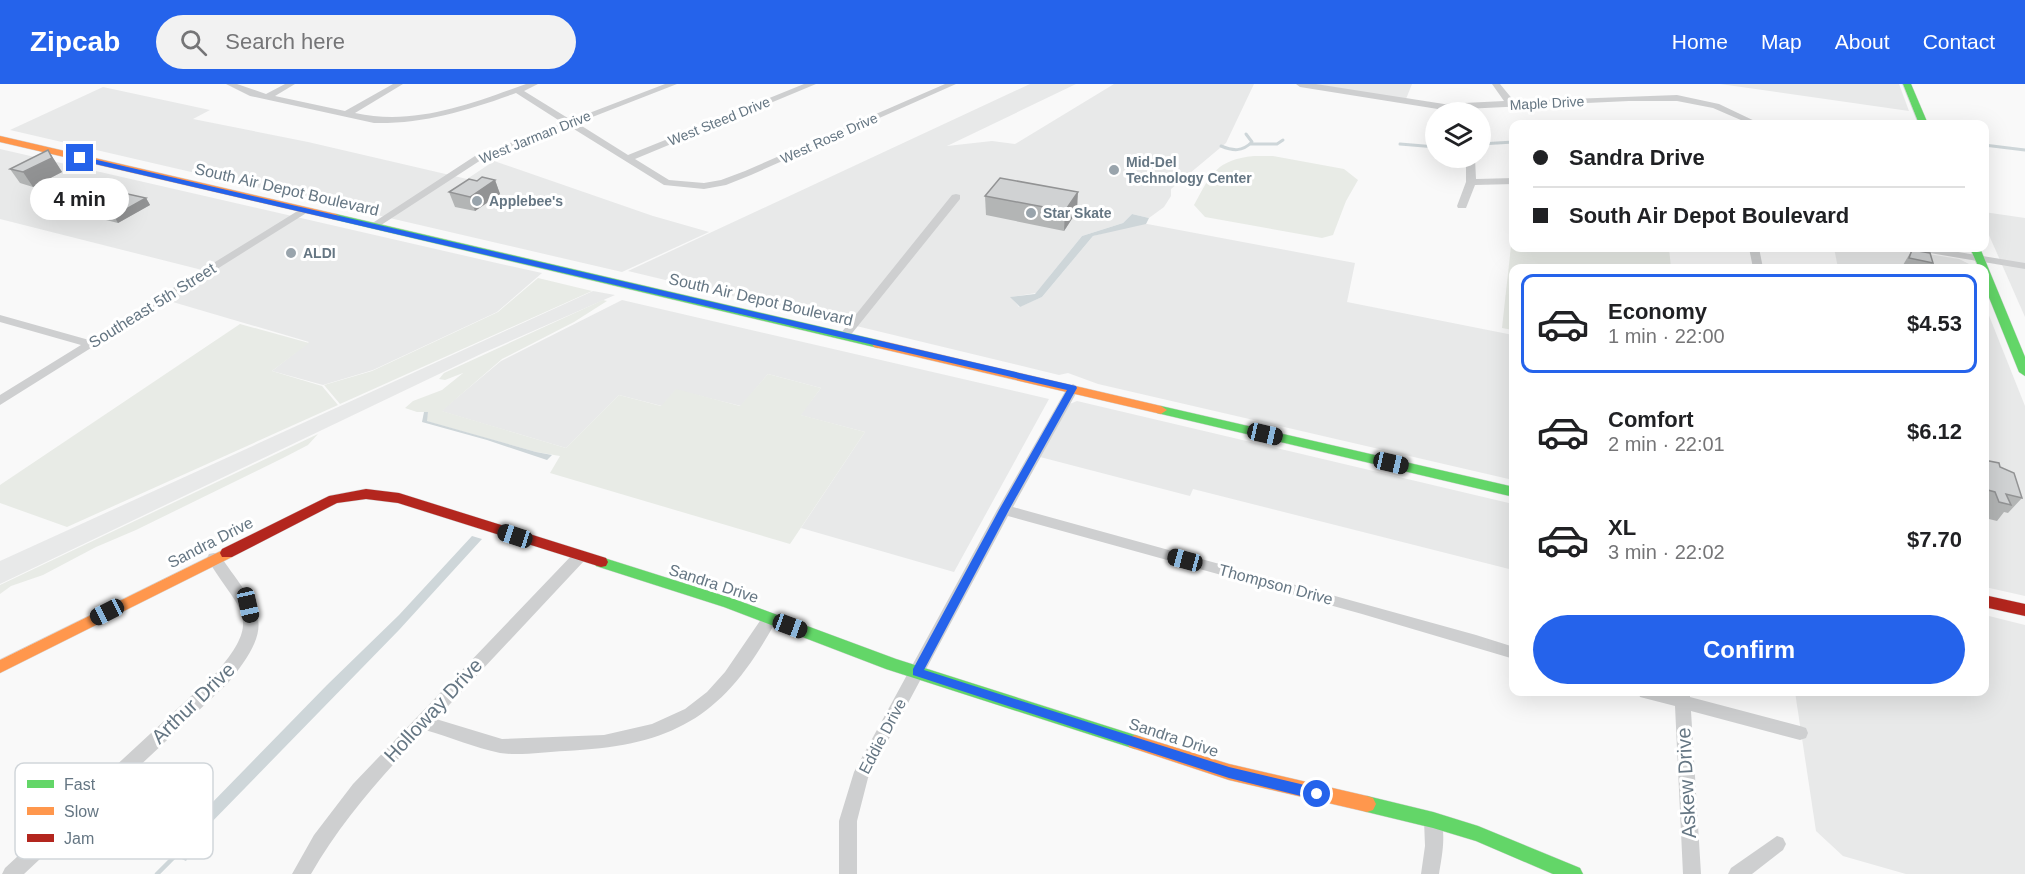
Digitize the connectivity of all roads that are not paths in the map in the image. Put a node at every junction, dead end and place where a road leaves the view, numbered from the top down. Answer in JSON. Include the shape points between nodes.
{"nodes":[{"id":1,"x":230,"y":84,"type":"edge"},
{"id":2,"x":291,"y":84,"type":"edge"},
{"id":3,"x":399,"y":84,"type":"edge"},
{"id":4,"x":534,"y":84,"type":"edge"},
{"id":5,"x":673,"y":84,"type":"edge"},
{"id":6,"x":812,"y":84,"type":"edge"},
{"id":7,"x":952,"y":84,"type":"edge"},
{"id":8,"x":1300,"y":84,"type":"edge"},
{"id":9,"x":1496,"y":84,"type":"edge"},
{"id":10,"x":1907,"y":84,"type":"edge"},
{"id":11,"x":517,"y":90,"type":"junction"},
{"id":12,"x":267,"y":97,"type":"junction"},
{"id":13,"x":1513,"y":105,"type":"junction"},
{"id":14,"x":1425,"y":106,"type":"edge"},
{"id":15,"x":1491,"y":107,"type":"edge"},
{"id":16,"x":347,"y":114,"type":"junction"},
{"id":17,"x":1746,"y":120,"type":"edge"},
{"id":18,"x":1922,"y":120,"type":"edge"},
{"id":19,"x":568,"y":123,"type":"junction"},
{"id":20,"x":0,"y":139,"type":"edge"},
{"id":21,"x":627,"y":159,"type":"junction"},
{"id":22,"x":1470,"y":168,"type":"edge"},
{"id":23,"x":1509,"y":181,"type":"edge"},
{"id":24,"x":1471,"y":182,"type":"junction"},
{"id":25,"x":956,"y":197,"type":"dead end"},
{"id":26,"x":1462,"y":206,"type":"dead end"},
{"id":27,"x":304,"y":210,"type":"junction"},
{"id":28,"x":375,"y":226,"type":"junction"},
{"id":29,"x":1937,"y":252,"type":"edge"},
{"id":30,"x":1981,"y":261,"type":"edge"},
{"id":31,"x":2025,"y":266,"type":"edge"},
{"id":32,"x":1989,"y":281,"type":"edge"},
{"id":33,"x":0,"y":318,"type":"edge"},
{"id":34,"x":845,"y":335,"type":"junction"},
{"id":35,"x":91,"y":344,"type":"junction"},
{"id":36,"x":2025,"y":372,"type":"edge"},
{"id":37,"x":1072,"y":388,"type":"junction"},
{"id":38,"x":0,"y":402,"type":"edge"},
{"id":39,"x":1509,"y":491,"type":"edge"},
{"id":40,"x":1004,"y":510,"type":"junction"},
{"id":41,"x":579,"y":557,"type":"junction"},
{"id":42,"x":214,"y":558,"type":"junction"},
{"id":43,"x":1989,"y":602,"type":"edge"},
{"id":44,"x":2025,"y":610,"type":"edge"},
{"id":45,"x":769,"y":619,"type":"junction"},
{"id":46,"x":1509,"y":651,"type":"edge"},
{"id":47,"x":0,"y":667,"type":"edge"},
{"id":48,"x":917,"y":672,"type":"junction"},
{"id":49,"x":1681,"y":696,"type":"edge"},
{"id":50,"x":422,"y":722,"type":"junction"},
{"id":51,"x":1800,"y":733,"type":"dead end"},
{"id":52,"x":130,"y":763,"type":"edge"},
{"id":53,"x":1433,"y":820,"type":"junction"},
{"id":54,"x":1777,"y":844,"type":"dead end"},
{"id":55,"x":27,"y":859,"type":"edge"},
{"id":56,"x":11,"y":874,"type":"edge"},
{"id":57,"x":301,"y":874,"type":"edge"},
{"id":58,"x":848,"y":874,"type":"edge"},
{"id":59,"x":1430,"y":874,"type":"edge"},
{"id":60,"x":1574,"y":874,"type":"edge"},
{"id":61,"x":1692,"y":874,"type":"edge"},
{"id":62,"x":1737,"y":874,"type":"edge"}],
"edges":[{"from":1,"to":12,"type":"street"},
{"from":2,"to":12,"type":"street"},
{"from":3,"to":16,"type":"street"},
{"from":4,"to":11,"type":"street"},
{"from":5,"to":19,"type":"street","name":"West Jarman Drive"},
{"from":6,"to":21,"type":"street","name":"West Steed Drive"},
{"from":7,"to":21,"type":"street","name":"West Rose Drive","via":[[723,183],[667,183]]},
{"from":8,"to":14,"type":"street","name":"Maple Drive"},
{"from":9,"to":13,"type":"street"},
{"from":10,"to":18,"type":"main road"},
{"from":11,"to":16,"type":"street","via":[[425,119],[392,122]]},
{"from":11,"to":19,"type":"street","name":"West Rose Drive"},
{"from":12,"to":16,"type":"street"},
{"from":13,"to":15,"type":"street","name":"Maple Drive"},
{"from":13,"to":17,"type":"street","name":"Maple Drive","via":[[1677,98],[1716,106]]},
{"from":19,"to":21,"type":"street","name":"West Rose Drive"},
{"from":19,"to":28,"type":"street","name":"West Jarman Drive","via":[[478,158]]},
{"from":20,"to":27,"type":"main road","name":"South Air Depot Boulevard"},
{"from":22,"to":24,"type":"street"},
{"from":23,"to":24,"type":"street"},
{"from":24,"to":26,"type":"street"},
{"from":25,"to":34,"type":"street"},
{"from":27,"to":28,"type":"main road","name":"South Air Depot Boulevard"},
{"from":27,"to":35,"type":"street","name":"Southeast 5th Street"},
{"from":28,"to":34,"type":"main road","name":"South Air Depot Boulevard"},
{"from":29,"to":30,"type":"street"},
{"from":30,"to":31,"type":"street"},
{"from":32,"to":36,"type":"main road"},
{"from":33,"to":35,"type":"street"},
{"from":34,"to":37,"type":"main road","name":"South Air Depot Boulevard"},
{"from":35,"to":38,"type":"street","name":"Southeast 5th Street"},
{"from":37,"to":39,"type":"main road","name":"South Air Depot Boulevard"},
{"from":37,"to":40,"type":"street","name":"Eddie Drive"},
{"from":40,"to":46,"type":"street","name":"Thompson Drive","via":[[1409,620]]},
{"from":40,"to":48,"type":"street","name":"Eddie Drive"},
{"from":41,"to":42,"type":"main road","name":"Sandra Drive","via":[[399,498],[353,493]]},
{"from":41,"to":45,"type":"main road","name":"Sandra Drive"},
{"from":41,"to":50,"type":"street","name":"Holloway Drive"},
{"from":42,"to":47,"type":"main road","name":"Sandra Drive"},
{"from":42,"to":52,"type":"street","name":"Arthur Drive","via":[[248,605],[252,623],[244,651],[222,678]]},
{"from":43,"to":44,"type":"main road"},
{"from":45,"to":48,"type":"main road","name":"Sandra Drive"},
{"from":45,"to":50,"type":"street","via":[[713,698],[691,714],[654,731],[604,742],[502,746]]},
{"from":48,"to":53,"type":"main road","name":"Sandra Drive","via":[[1229,772]]},
{"from":48,"to":58,"type":"street","name":"Eddie Drive","via":[[853,797],[848,821]]},
{"from":49,"to":51,"type":"street"},
{"from":49,"to":61,"type":"street","name":"Askew Drive"},
{"from":50,"to":57,"type":"street","name":"Holloway Drive","via":[[341,811]]},
{"from":53,"to":59,"type":"street"},
{"from":53,"to":60,"type":"main road","name":"Sandra Drive","via":[[1478,834]]},
{"from":54,"to":62,"type":"street"},
{"from":55,"to":56,"type":"street","name":"Arthur Drive"}]}
